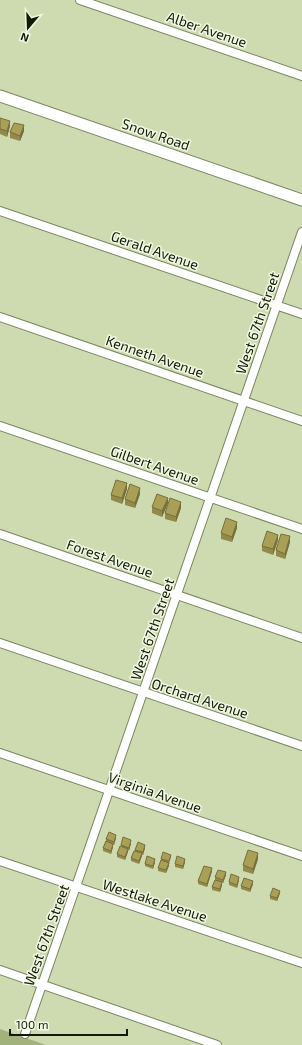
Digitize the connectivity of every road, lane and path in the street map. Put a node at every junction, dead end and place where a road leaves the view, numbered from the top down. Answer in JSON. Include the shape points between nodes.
{"nodes":[{"id":1,"x":80,"y":0,"type":"edge"},
{"id":2,"x":302,"y":76,"type":"edge"},
{"id":3,"x":0,"y":96,"type":"edge"},
{"id":4,"x":302,"y":200,"type":"edge"},
{"id":5,"x":0,"y":211,"type":"edge"},
{"id":6,"x":302,"y":232,"type":"edge"},
{"id":7,"x":277,"y":306,"type":"junction"},
{"id":8,"x":302,"y":314,"type":"edge"},
{"id":9,"x":0,"y":317,"type":"edge"},
{"id":10,"x":244,"y":400,"type":"junction"},
{"id":11,"x":302,"y":420,"type":"edge"},
{"id":12,"x":0,"y":426,"type":"edge"},
{"id":13,"x":211,"y":498,"type":"junction"},
{"id":14,"x":302,"y":529,"type":"edge"},
{"id":15,"x":0,"y":534,"type":"edge"},
{"id":16,"x":177,"y":595,"type":"junction"},
{"id":17,"x":302,"y":638,"type":"edge"},
{"id":18,"x":0,"y":644,"type":"edge"},
{"id":19,"x":144,"y":693,"type":"junction"},
{"id":20,"x":302,"y":746,"type":"edge"},
{"id":21,"x":0,"y":753,"type":"edge"},
{"id":22,"x":110,"y":790,"type":"junction"},
{"id":23,"x":302,"y":856,"type":"edge"},
{"id":24,"x":0,"y":861,"type":"edge"},
{"id":25,"x":76,"y":888,"type":"junction"},
{"id":26,"x":302,"y":963,"type":"edge"},
{"id":27,"x":0,"y":970,"type":"edge"},
{"id":28,"x":42,"y":984,"type":"junction"},
{"id":29,"x":25,"y":1034,"type":"dead end"},
{"id":30,"x":218,"y":1045,"type":"edge"}],
"edges":[{"from":1,"to":2,"type":"street","name":"Alber Avenue"},
{"from":3,"to":4,"type":"main road","name":"Snow Road"},
{"from":5,"to":7,"type":"street","name":"Gerald Avenue"},
{"from":6,"to":7,"type":"street","name":"West 67th Street"},
{"from":7,"to":8,"type":"street","name":"Gerald Avenue"},
{"from":7,"to":10,"type":"street","name":"West 67th Street"},
{"from":9,"to":10,"type":"street","name":"Kenneth Avenue"},
{"from":10,"to":11,"type":"street","name":"Kenneth Avenue"},
{"from":10,"to":13,"type":"street","name":"West 67th Street"},
{"from":12,"to":13,"type":"street","name":"Gilbert Avenue"},
{"from":13,"to":14,"type":"street","name":"Gilbert Avenue"},
{"from":13,"to":16,"type":"street","name":"West 67th Street"},
{"from":15,"to":16,"type":"street","name":"Forest Avenue"},
{"from":16,"to":17,"type":"street","name":"Forest Avenue"},
{"from":16,"to":19,"type":"street","name":"West 67th Street"},
{"from":18,"to":19,"type":"street","name":"Orchard Avenue"},
{"from":19,"to":20,"type":"street","name":"Orchard Avenue"},
{"from":19,"to":22,"type":"street","name":"West 67th Street"},
{"from":21,"to":22,"type":"street","name":"Virginia Avenue"},
{"from":22,"to":23,"type":"street","name":"Virginia Avenue"},
{"from":22,"to":25,"type":"street","name":"West 67th Street"},
{"from":24,"to":25,"type":"street","name":"Westlake Avenue"},
{"from":25,"to":26,"type":"street","name":"Westlake Avenue"},
{"from":25,"to":28,"type":"street","name":"West 67th Street"},
{"from":27,"to":28,"type":"street"},
{"from":28,"to":29,"type":"street","name":"West 67th Street"},
{"from":28,"to":30,"type":"street"}]}
